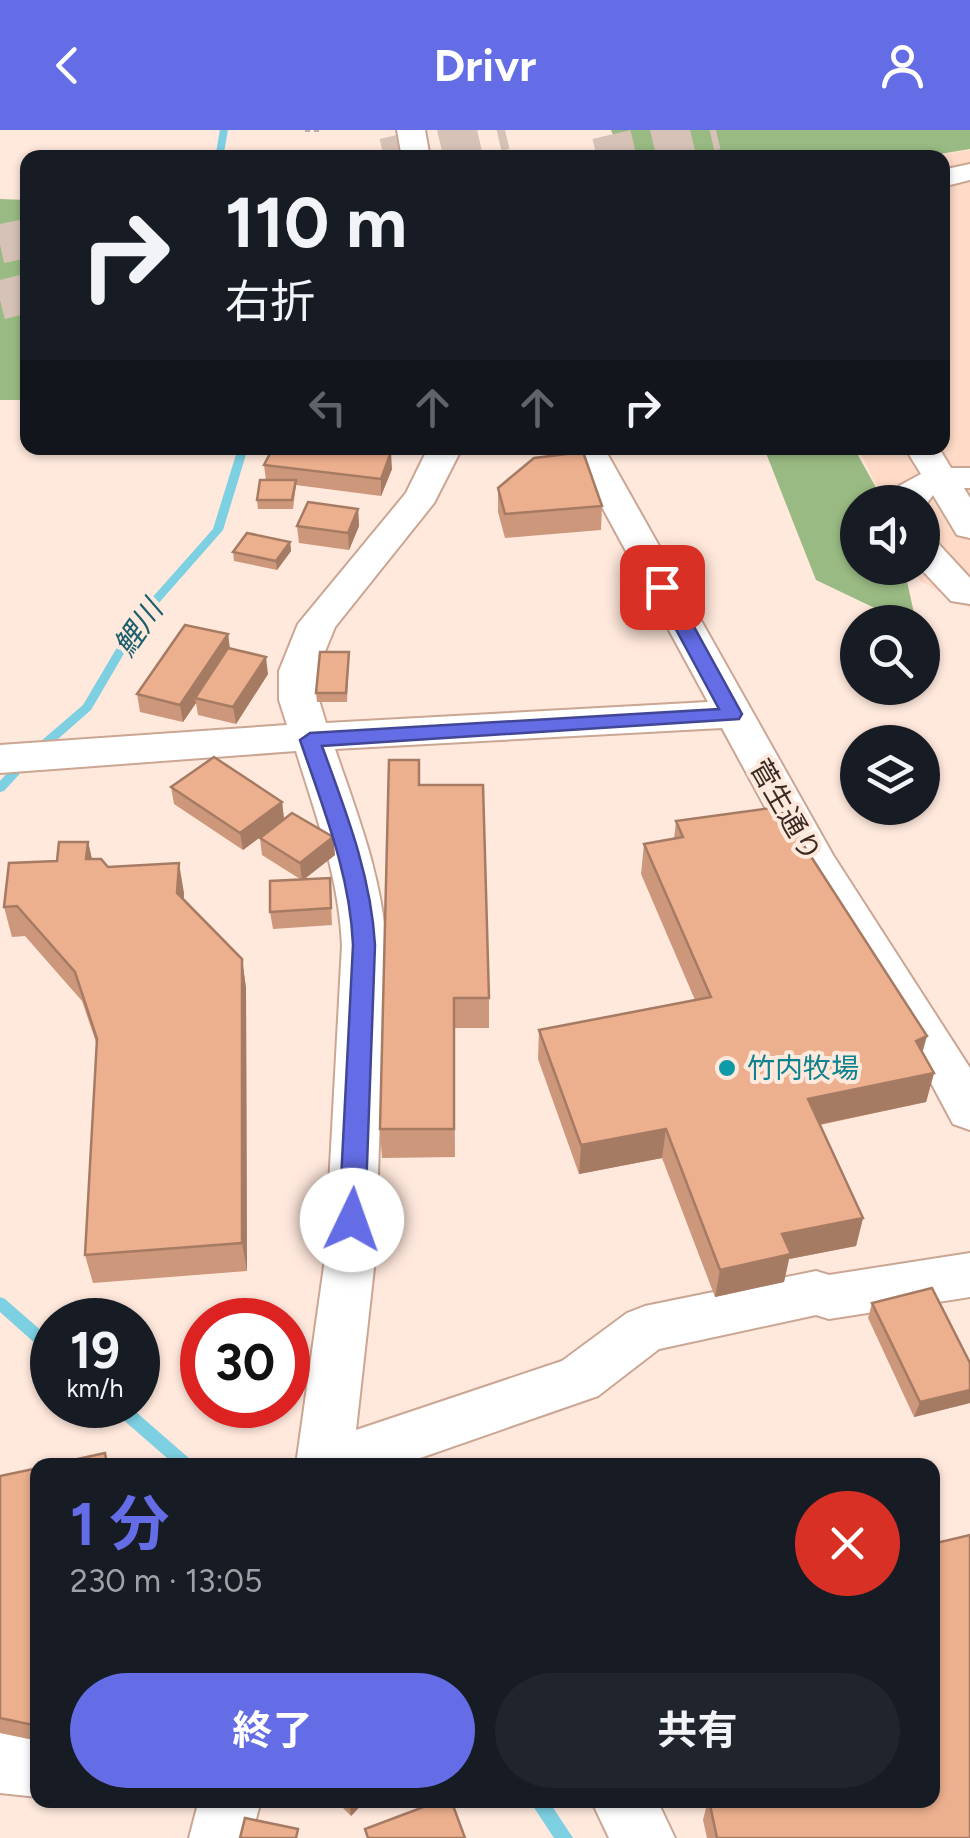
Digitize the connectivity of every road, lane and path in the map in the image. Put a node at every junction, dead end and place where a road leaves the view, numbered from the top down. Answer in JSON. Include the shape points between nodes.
{"nodes":[{"id":1,"x":306,"y":130,"type":"edge"},
{"id":2,"x":319,"y":130,"type":"edge"},
{"id":3,"x":442,"y":455,"type":"edge"},
{"id":4,"x":591,"y":455,"type":"edge"},
{"id":5,"x":930,"y":455,"type":"edge"},
{"id":6,"x":955,"y":478,"type":"edge"},
{"id":7,"x":970,"y":526,"type":"edge"},
{"id":8,"x":940,"y":567,"type":"edge"},
{"id":9,"x":970,"y":593,"type":"edge"},
{"id":10,"x":732,"y":714,"type":"junction"},
{"id":11,"x":310,"y":740,"type":"junction"},
{"id":12,"x":0,"y":759,"type":"edge"},
{"id":13,"x":954,"y":1046,"type":"edge"},
{"id":14,"x":970,"y":1111,"type":"edge"},
{"id":15,"x":970,"y":1275,"type":"edge"},
{"id":16,"x":334,"y":1458,"type":"edge"},
{"id":17,"x":351,"y":1458,"type":"edge"},
{"id":18,"x":0,"y":1762,"type":"edge"},
{"id":19,"x":30,"y":1765,"type":"edge"},
{"id":20,"x":627,"y":1808,"type":"edge"},
{"id":21,"x":644,"y":1838,"type":"edge"}],
"edges":[{"from":1,"to":2,"type":"path"},
{"from":3,"to":11,"type":"street","via":[[422,496],[316,624],[298,671]]},
{"from":4,"to":10,"type":"street","name":"菅生通り"},
{"from":5,"to":6,"type":"street"},
{"from":6,"to":7,"type":"street"},
{"from":8,"to":9,"type":"street"},
{"from":10,"to":11,"type":"street"},
{"from":10,"to":13,"type":"street","name":"菅生通り","via":[[817,864]]},
{"from":11,"to":12,"type":"street"},
{"from":11,"to":16,"type":"street","via":[[352,861],[364,945]]},
{"from":13,"to":14,"type":"street","name":"菅生通り"},
{"from":15,"to":17,"type":"street","via":[[816,1294],[645,1329],[579,1379]]},
{"from":18,"to":19,"type":"street"},
{"from":20,"to":21,"type":"street"}]}
